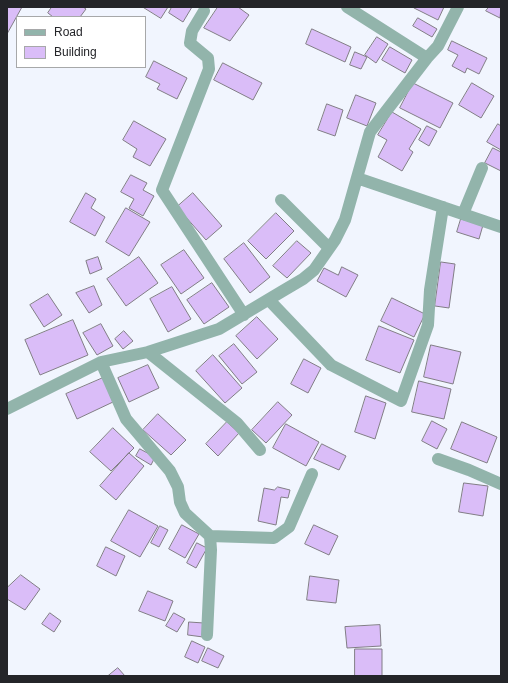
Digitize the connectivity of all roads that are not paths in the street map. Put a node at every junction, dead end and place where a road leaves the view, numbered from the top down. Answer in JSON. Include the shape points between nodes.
{"nodes":[{"id":1,"x":347,"y":7,"type":"edge"},
{"id":2,"x":458,"y":7,"type":"edge"},
{"id":3,"x":204,"y":11,"type":"dead end"},
{"id":4,"x":427,"y":58,"type":"junction"},
{"id":5,"x":482,"y":168,"type":"dead end"},
{"id":6,"x":358,"y":178,"type":"junction"},
{"id":7,"x":280,"y":200,"type":"dead end"},
{"id":8,"x":443,"y":207,"type":"junction"},
{"id":9,"x":463,"y":214,"type":"junction"},
{"id":10,"x":501,"y":227,"type":"edge"},
{"id":11,"x":329,"y":248,"type":"junction"},
{"id":12,"x":269,"y":300,"type":"junction"},
{"id":13,"x":244,"y":315,"type":"junction"},
{"id":14,"x":148,"y":352,"type":"junction"},
{"id":15,"x":101,"y":362,"type":"junction"},
{"id":16,"x":7,"y":409,"type":"edge"},
{"id":17,"x":260,"y":450,"type":"dead end"},
{"id":18,"x":438,"y":459,"type":"dead end"},
{"id":19,"x":312,"y":474,"type":"dead end"},
{"id":20,"x":501,"y":484,"type":"edge"},
{"id":21,"x":210,"y":536,"type":"junction"},
{"id":22,"x":206,"y":635,"type":"dead end"}],
"edges":[{"from":1,"to":4,"type":"street"},
{"from":2,"to":4,"type":"street","via":[[438,46]]},
{"from":3,"to":13,"type":"street","via":[[192,31],[190,43],[208,58],[209,69],[162,190]]},
{"from":4,"to":6,"type":"street","via":[[370,132]]},
{"from":5,"to":9,"type":"street"},
{"from":6,"to":8,"type":"street"},
{"from":6,"to":11,"type":"street","via":[[345,220]]},
{"from":7,"to":11,"type":"street"},
{"from":8,"to":9,"type":"street"},
{"from":8,"to":12,"type":"street","via":[[430,290],[428,325],[401,401],[331,365]]},
{"from":9,"to":10,"type":"street"},
{"from":11,"to":12,"type":"street","via":[[314,270]]},
{"from":12,"to":13,"type":"street"},
{"from":13,"to":14,"type":"street","via":[[220,329]]},
{"from":14,"to":15,"type":"street"},
{"from":14,"to":17,"type":"street","via":[[238,423]]},
{"from":15,"to":16,"type":"street"},
{"from":15,"to":21,"type":"street","via":[[126,419],[170,471],[178,487],[185,513]]},
{"from":18,"to":20,"type":"street"},
{"from":19,"to":21,"type":"street","via":[[289,527],[274,538]]},
{"from":21,"to":22,"type":"street"}]}
